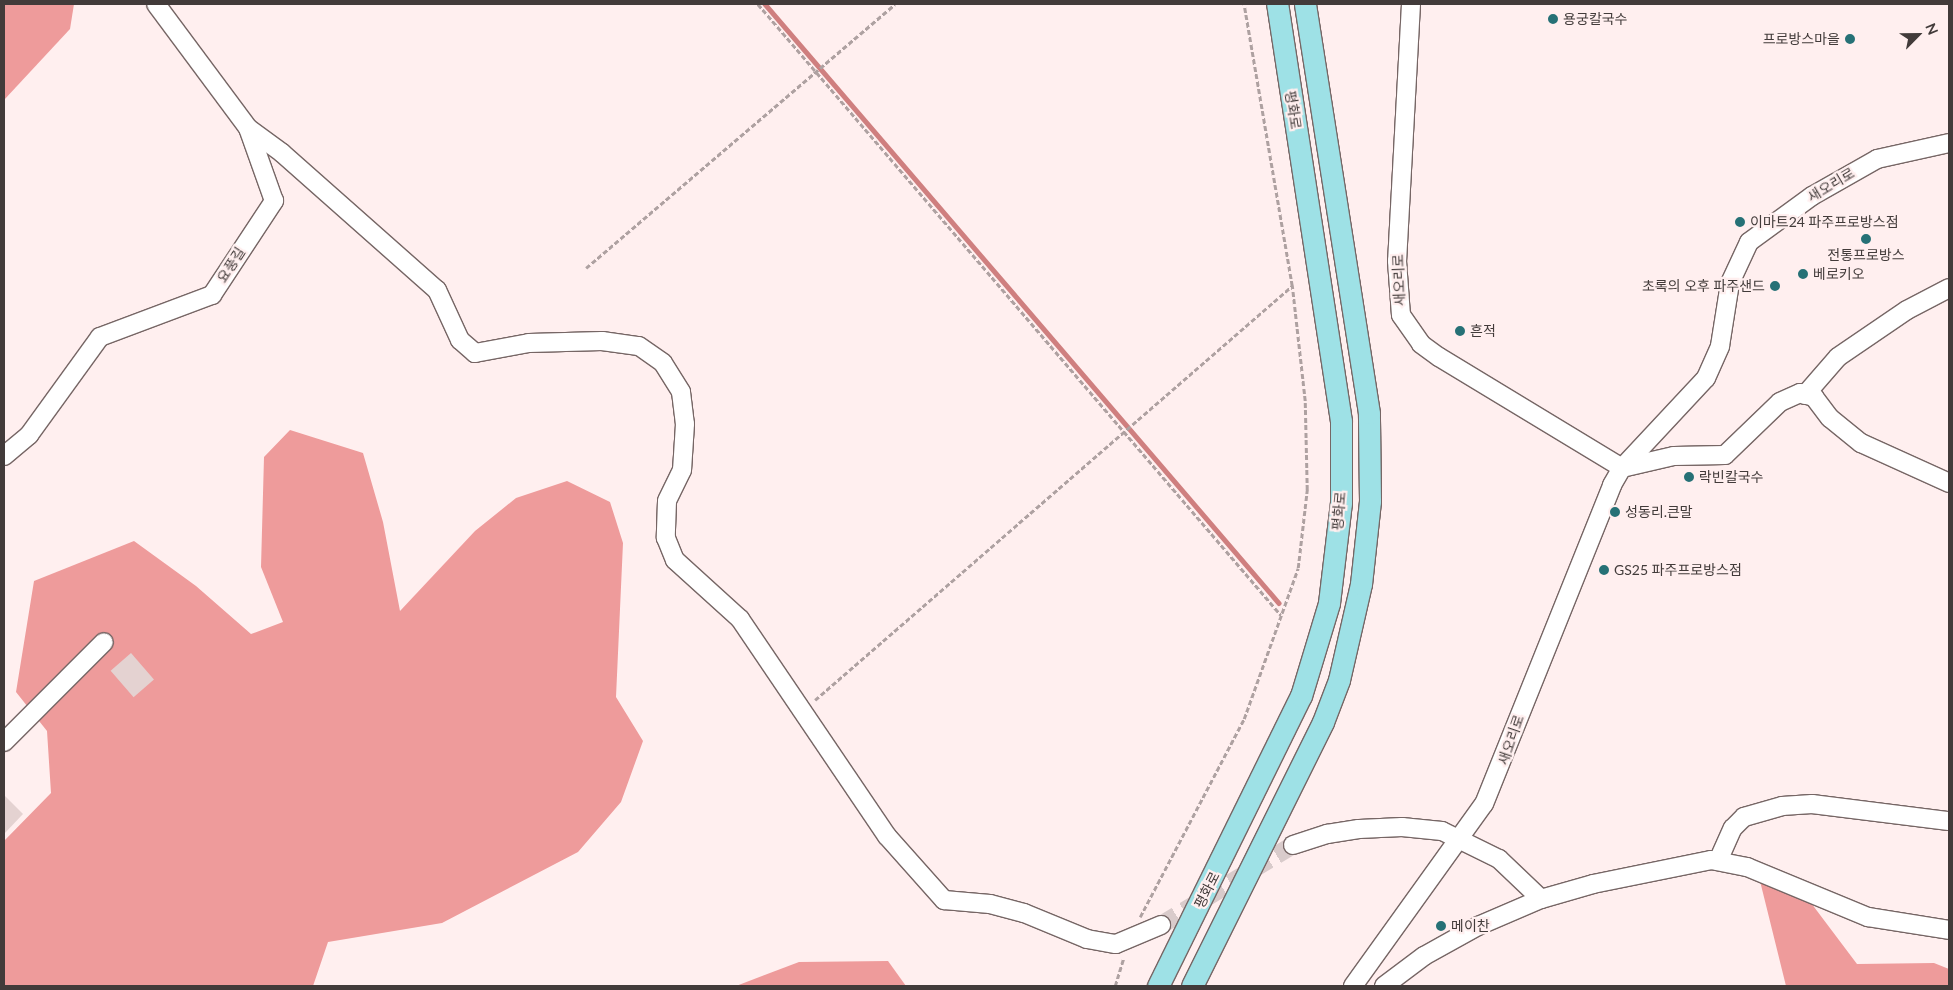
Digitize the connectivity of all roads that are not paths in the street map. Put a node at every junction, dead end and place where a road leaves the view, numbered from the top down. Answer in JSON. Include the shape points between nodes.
{"nodes":[{"id":1,"x":156,"y":4,"type":"edge"},
{"id":2,"x":1277,"y":4,"type":"edge"},
{"id":3,"x":1305,"y":4,"type":"edge"},
{"id":4,"x":1412,"y":4,"type":"edge"},
{"id":5,"x":248,"y":128,"type":"junction"},
{"id":6,"x":1949,"y":143,"type":"edge"},
{"id":7,"x":1949,"y":288,"type":"edge"},
{"id":8,"x":1805,"y":395,"type":"junction"},
{"id":9,"x":4,"y":456,"type":"edge"},
{"id":10,"x":1622,"y":468,"type":"junction"},
{"id":11,"x":1949,"y":483,"type":"edge"},
{"id":12,"x":104,"y":642,"type":"dead end"},
{"id":13,"x":4,"y":742,"type":"edge"},
{"id":14,"x":1949,"y":821,"type":"edge"},
{"id":15,"x":1460,"y":839,"type":"junction"},
{"id":16,"x":1293,"y":846,"type":"tunnel mouth"},
{"id":17,"x":1718,"y":861,"type":"junction"},
{"id":18,"x":1541,"y":899,"type":"junction"},
{"id":19,"x":1161,"y":925,"type":"tunnel mouth"},
{"id":20,"x":1949,"y":930,"type":"edge"},
{"id":21,"x":1158,"y":986,"type":"edge"},
{"id":22,"x":1192,"y":986,"type":"edge"},
{"id":23,"x":1353,"y":986,"type":"edge"},
{"id":24,"x":1384,"y":986,"type":"edge"}],
"edges":[{"from":1,"to":5,"type":"street","name":"요풍길"},
{"from":2,"to":21,"type":"main road","name":"평화로","via":[[1341,421],[1341,503],[1328,603],[1300,696]]},
{"from":3,"to":22,"type":"main road","name":"평화로","via":[[1369,413],[1371,493],[1362,575],[1346,656],[1323,722]]},
{"from":4,"to":10,"type":"street","name":"새오리로","via":[[1397,261],[1401,315],[1422,344],[1439,358]]},
{"from":5,"to":9,"type":"street","name":"요풍길","via":[[274,201],[212,295],[100,337],[29,435]]},
{"from":5,"to":19,"type":"street","via":[[282,153],[437,290],[460,340],[475,353],[529,343],[602,341],[639,346],[663,363],[681,392],[685,424],[682,470],[667,502],[666,538],[675,560],[740,619],[888,836],[944,900],[990,904],[1024,913],[1087,940],[1116,944]]},
{"from":6,"to":10,"type":"street","name":"새오리로","via":[[1907,150],[1869,163],[1784,214],[1749,242],[1730,283],[1720,346],[1706,378]]},
{"from":7,"to":8,"type":"street","via":[[1907,310],[1838,357]]},
{"from":8,"to":10,"type":"street","via":[[1780,402],[1725,455],[1674,456]]},
{"from":8,"to":11,"type":"street","via":[[1814,398],[1830,418],[1861,442]]},
{"from":10,"to":15,"type":"street","name":"새오리로","via":[[1527,694],[1498,776]]},
{"from":12,"to":13,"type":"street"},
{"from":14,"to":17,"type":"street","via":[[1812,804],[1782,806],[1744,817],[1733,828]]},
{"from":15,"to":16,"type":"street","via":[[1423,827],[1394,827],[1327,834]]},
{"from":15,"to":18,"type":"street","via":[[1499,859]]},
{"from":15,"to":23,"type":"street","name":"새오리로"},
{"from":17,"to":18,"type":"street","via":[[1593,884]]},
{"from":17,"to":20,"type":"street","via":[[1747,867],[1868,917]]},
{"from":18,"to":24,"type":"street","via":[[1478,926],[1424,956]]}]}
